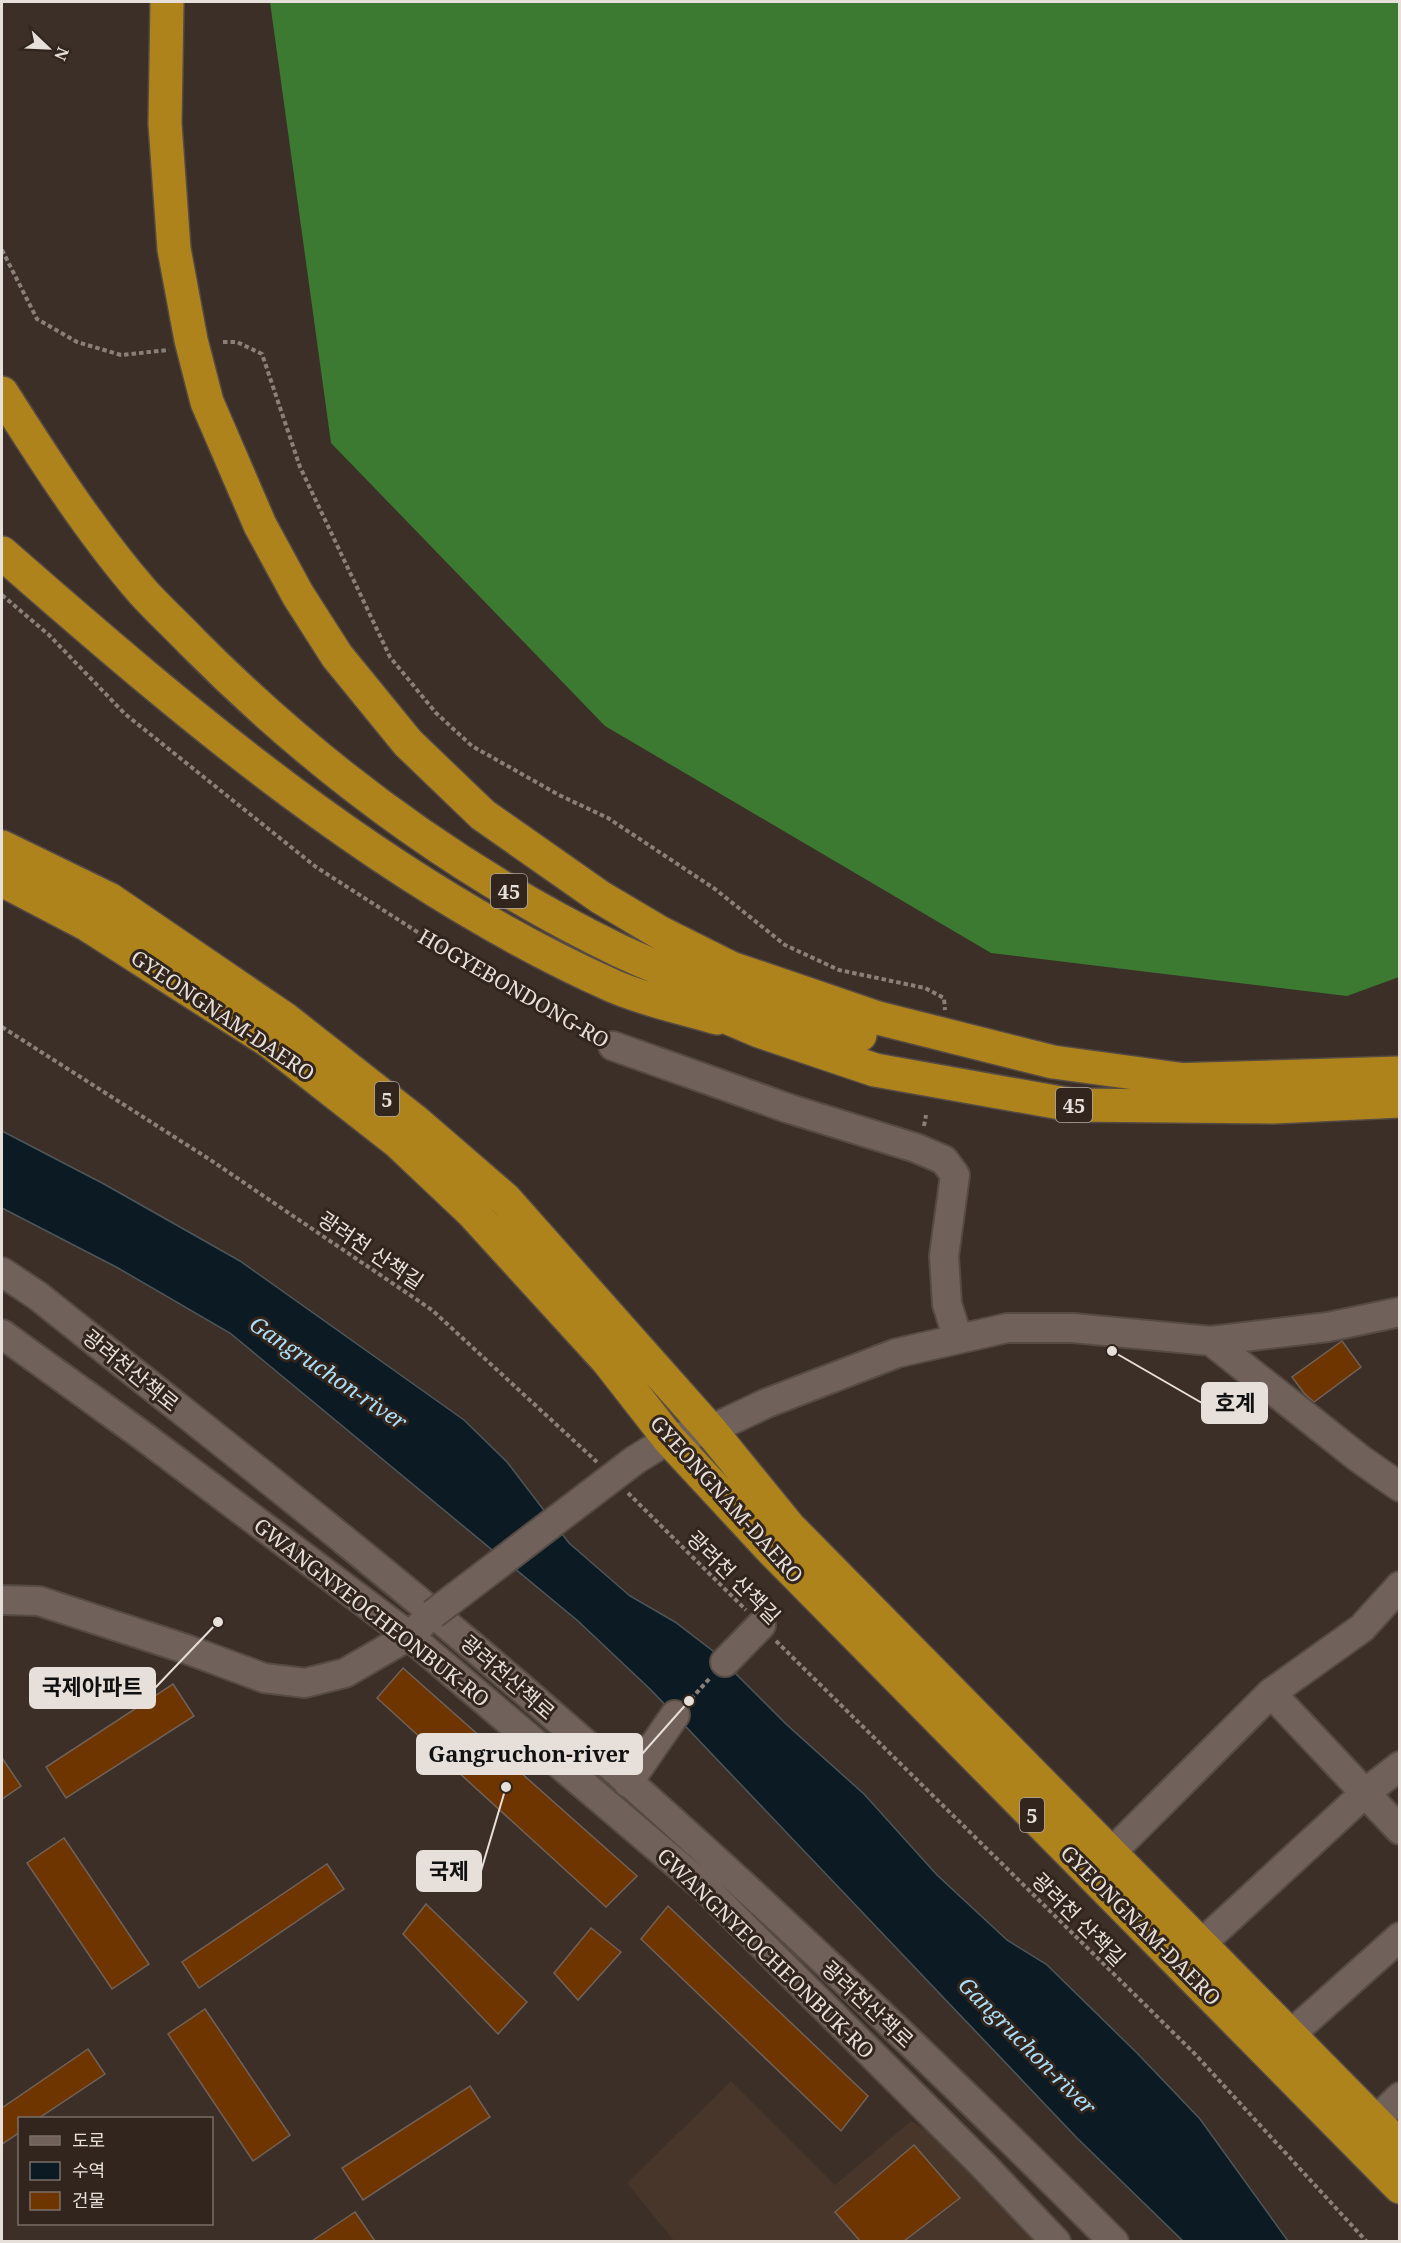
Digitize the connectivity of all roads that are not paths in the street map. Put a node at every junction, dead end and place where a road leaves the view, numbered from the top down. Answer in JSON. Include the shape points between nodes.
{"nodes":[{"id":1,"x":167,"y":2,"type":"edge"},
{"id":2,"x":2,"y":393,"type":"edge"},
{"id":3,"x":2,"y":431,"type":"edge"},
{"id":4,"x":2,"y":553,"type":"edge"},
{"id":5,"x":2,"y":830,"type":"edge"},
{"id":6,"x":2,"y":847,"type":"edge"},
{"id":7,"x":2,"y":880,"type":"edge"},
{"id":8,"x":2,"y":887,"type":"edge"},
{"id":9,"x":109,"y":899,"type":"junction"},
{"id":10,"x":88,"y":925,"type":"junction"},
{"id":11,"x":759,"y":1031,"type":"junction"},
{"id":12,"x":613,"y":1046,"type":"road end"},
{"id":13,"x":1400,"y":1073,"type":"edge"},
{"id":14,"x":1193,"y":1081,"type":"junction"},
{"id":15,"x":1400,"y":1101,"type":"edge"},
{"id":16,"x":2,"y":1272,"type":"edge"},
{"id":17,"x":1400,"y":1312,"type":"edge"},
{"id":18,"x":2,"y":1334,"type":"edge"},
{"id":19,"x":958,"y":1339,"type":"junction"},
{"id":20,"x":1211,"y":1341,"type":"junction"},
{"id":21,"x":710,"y":1430,"type":"junction"},
{"id":22,"x":669,"y":1439,"type":"junction"},
{"id":23,"x":1400,"y":1487,"type":"edge"},
{"id":24,"x":1400,"y":1586,"type":"edge"},
{"id":25,"x":2,"y":1600,"type":"edge"},
{"id":26,"x":434,"y":1614,"type":"junction"},
{"id":27,"x":761,"y":1625,"type":"road end"},
{"id":28,"x":409,"y":1636,"type":"junction"},
{"id":29,"x":725,"y":1662,"type":"road end"},
{"id":30,"x":1271,"y":1693,"type":"junction"},
{"id":31,"x":675,"y":1715,"type":"road end"},
{"id":32,"x":1400,"y":1766,"type":"edge"},
{"id":33,"x":628,"y":1783,"type":"junction"},
{"id":34,"x":1365,"y":1793,"type":"junction"},
{"id":35,"x":1400,"y":1830,"type":"edge"},
{"id":36,"x":1110,"y":1854,"type":"junction"},
{"id":37,"x":1400,"y":1937,"type":"edge"},
{"id":38,"x":1200,"y":1945,"type":"junction"},
{"id":39,"x":1290,"y":2035,"type":"junction"},
{"id":40,"x":1400,"y":2097,"type":"edge"},
{"id":41,"x":1374,"y":2122,"type":"junction"},
{"id":42,"x":1400,"y":2147,"type":"edge"},
{"id":43,"x":1400,"y":2187,"type":"edge"},
{"id":44,"x":1056,"y":2241,"type":"edge"},
{"id":45,"x":1114,"y":2241,"type":"edge"}],
"edges":[{"from":1,"to":14,"type":"highway","via":[[165,124],[174,249],[207,402],[260,525],[298,595],[337,656],[408,743],[483,815],[658,932],[731,968],[878,1018],[1053,1062]]},
{"from":2,"to":14,"type":"highway","number":"45","via":[[51,471],[141,591],[243,693],[357,788],[488,880],[621,951],[724,993],[892,1045],[1066,1078]]},
{"from":3,"to":11,"type":"highway","number":"45","via":[[14,454],[94,559],[189,666],[343,803],[497,904],[621,972]]},
{"from":4,"to":11,"type":"highway","via":[[91,632],[238,750],[403,872],[504,931],[615,987]]},
{"from":5,"to":9,"type":"street"},
{"from":6,"to":9,"type":"highway","name":"GYEONGNAM-DAERO","number":"5"},
{"from":7,"to":10,"type":"highway","name":"GYEONGNAM-DAERO","number":"5"},
{"from":8,"to":10,"type":"street"},
{"from":9,"to":21,"type":"highway","name":"GYEONGNAM-DAERO","number":"5","via":[[285,1019],[416,1122],[505,1199]]},
{"from":10,"to":22,"type":"highway","name":"GYEONGNAM-DAERO","number":"5","via":[[269,1041],[398,1142],[472,1212],[608,1361]]},
{"from":11,"to":15,"type":"highway","number":"45","via":[[875,1070],[1072,1105],[1274,1107]]},
{"from":12,"to":19,"type":"street","name":"HOGYEBONDONG-RO","via":[[944,1160],[955,1175],[944,1256],[946,1304]]},
{"from":13,"to":14,"type":"highway","number":"45"},
{"from":16,"to":26,"type":"street","name":"광려천산책로","via":[[47,1303]]},
{"from":17,"to":20,"type":"street","via":[[1328,1327]]},
{"from":18,"to":28,"type":"street","name":"GWANGNYEOCHEONBUK-RO"},
{"from":19,"to":20,"type":"street","via":[[1007,1328],[1073,1329]]},
{"from":19,"to":21,"type":"street","via":[[897,1353],[767,1403]]},
{"from":20,"to":23,"type":"street"},
{"from":21,"to":22,"type":"street"},
{"from":21,"to":36,"type":"highway","name":"GYEONGNAM-DAERO","number":"5","via":[[789,1527]]},
{"from":22,"to":26,"type":"street","bridge":true,"via":[[635,1460]]},
{"from":22,"to":43,"type":"highway","name":"GYEONGNAM-DAERO","number":"5","via":[[770,1548]]},
{"from":24,"to":30,"type":"street","via":[[1362,1628]]},
{"from":25,"to":28,"type":"street","via":[[39,1601],[264,1678],[305,1683],[345,1673]]},
{"from":26,"to":28,"type":"street"},
{"from":26,"to":33,"type":"street","name":"광려천산책로"},
{"from":27,"to":29,"type":"street"},
{"from":28,"to":44,"type":"street","name":"GWANGNYEOCHEONBUK-RO","via":[[704,1887]]},
{"from":30,"to":34,"type":"street"},
{"from":30,"to":36,"type":"street"},
{"from":31,"to":33,"type":"street"},
{"from":32,"to":34,"type":"street"},
{"from":33,"to":45,"type":"street","name":"광려천산책로","via":[[884,2017]]},
{"from":34,"to":35,"type":"street"},
{"from":34,"to":38,"type":"street"},
{"from":36,"to":38,"type":"highway","name":"GYEONGNAM-DAERO","number":"5"},
{"from":37,"to":39,"type":"street"},
{"from":38,"to":39,"type":"highway","name":"GYEONGNAM-DAERO","number":"5"},
{"from":39,"to":41,"type":"highway","name":"GYEONGNAM-DAERO","number":"5"},
{"from":40,"to":41,"type":"street"},
{"from":41,"to":42,"type":"highway","name":"GYEONGNAM-DAERO","number":"5"}]}
